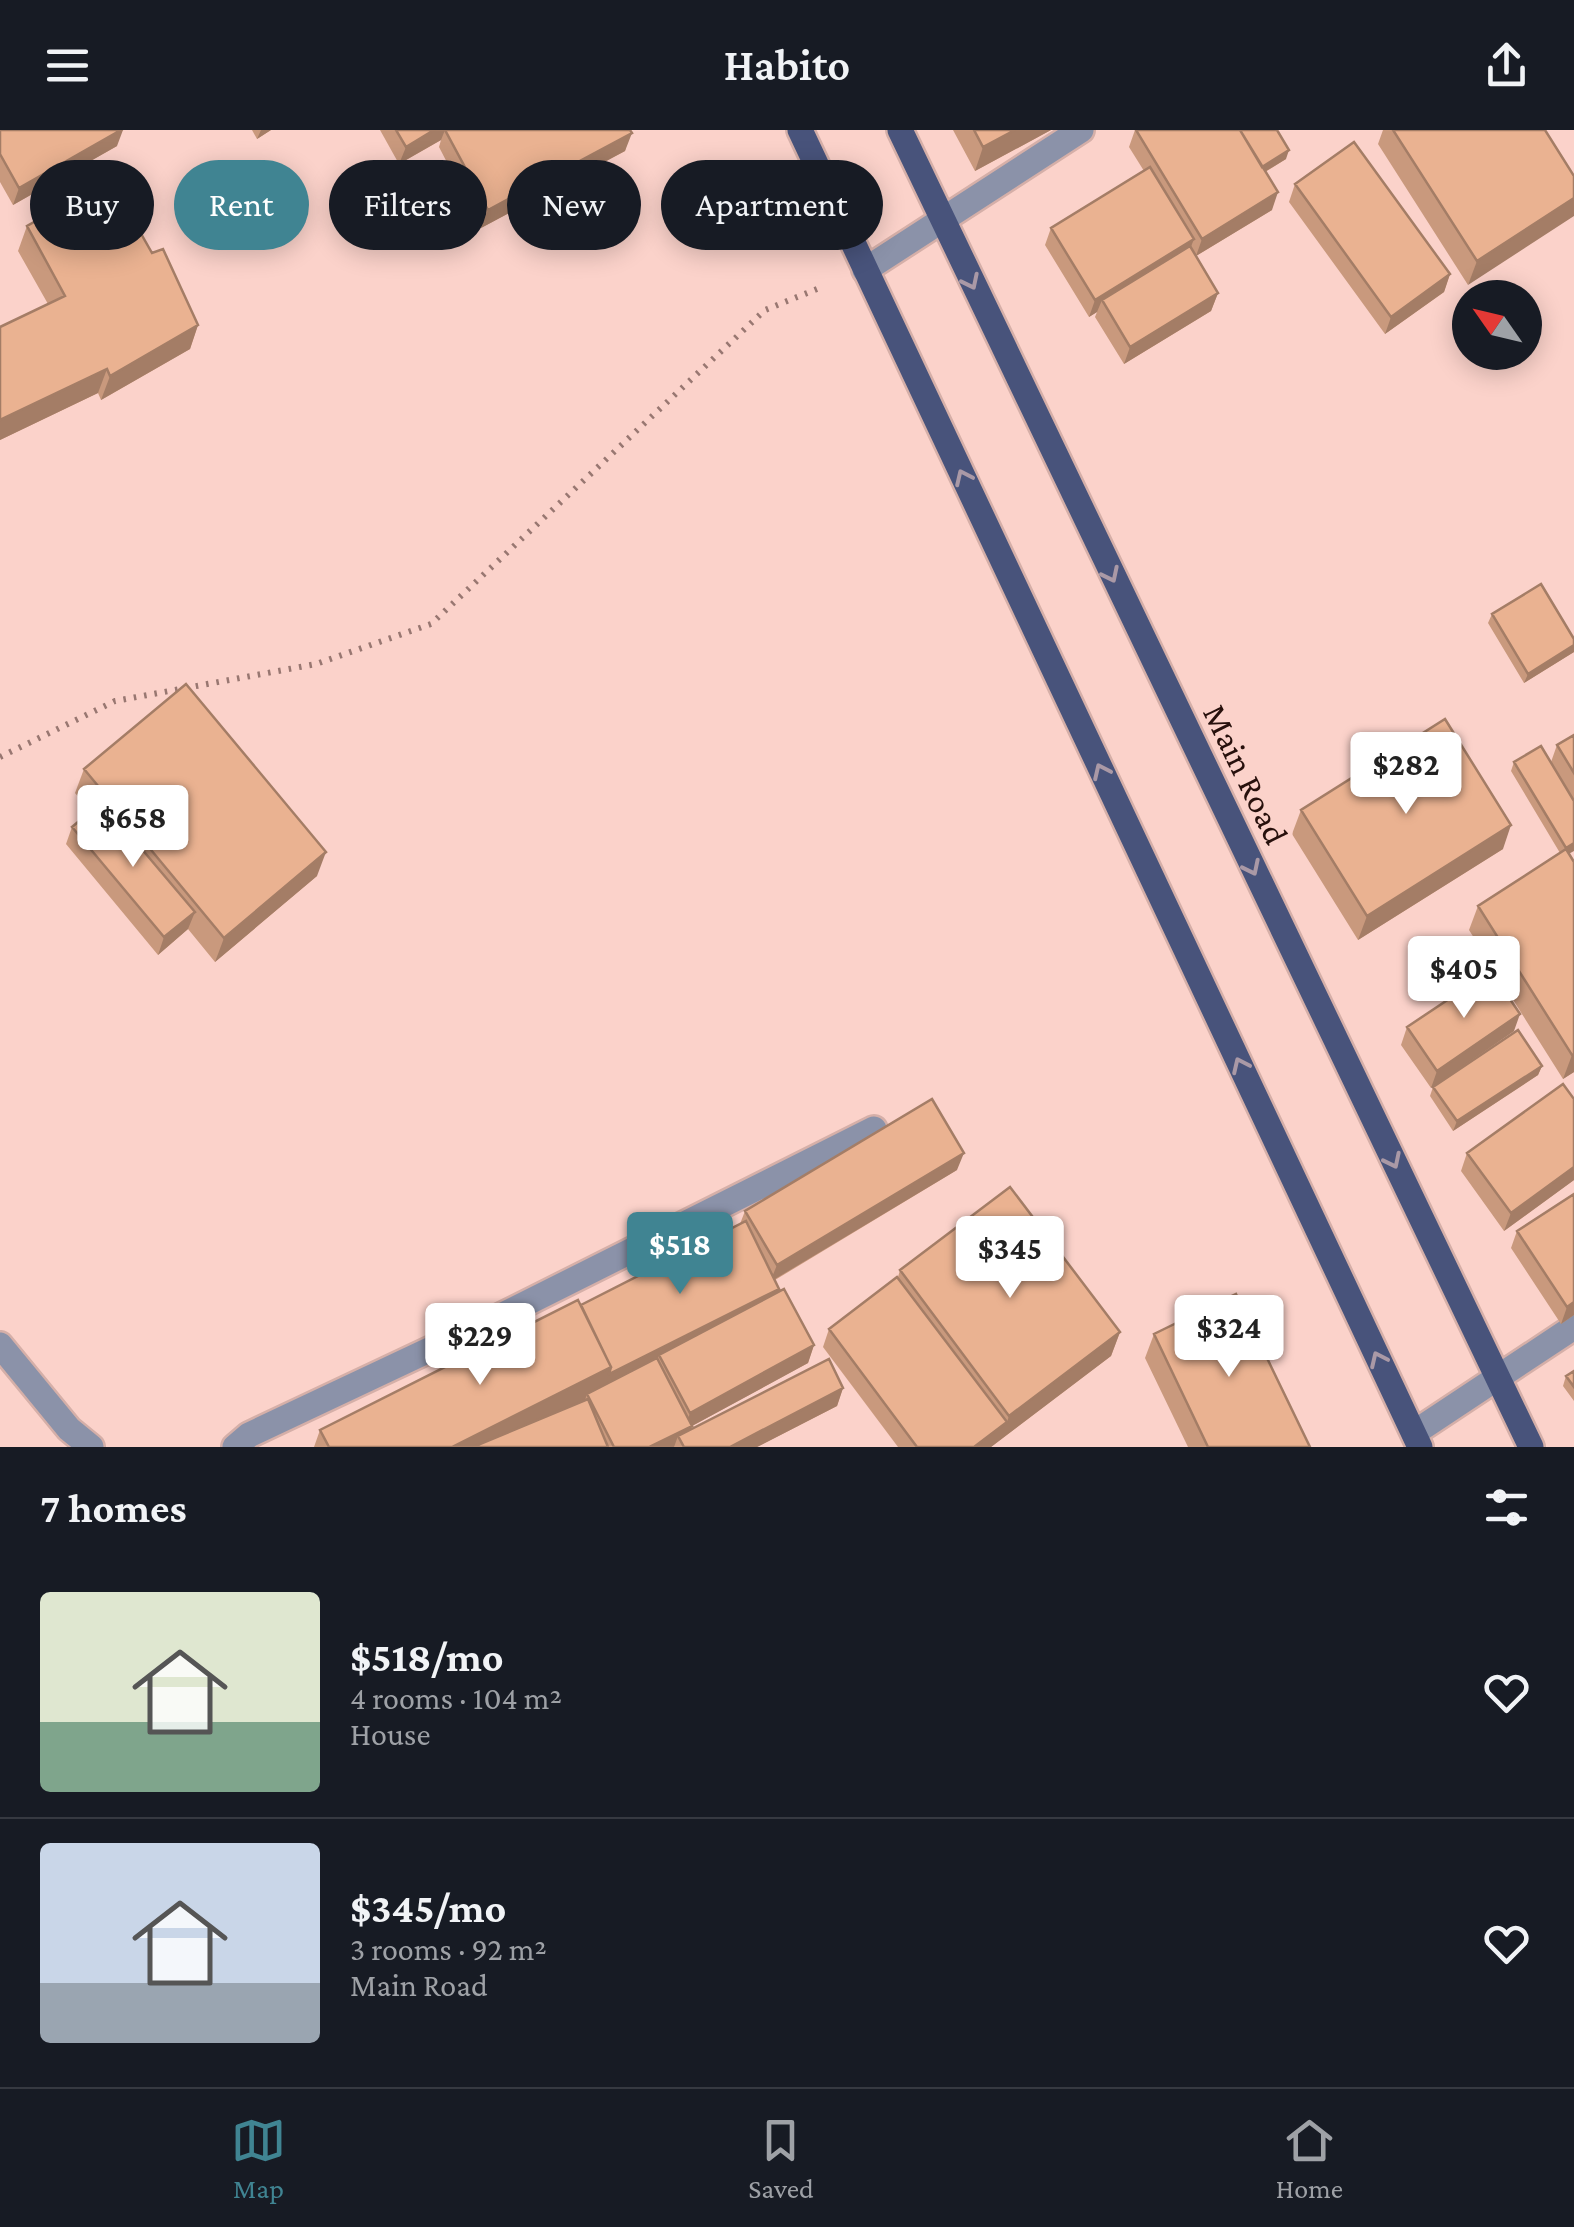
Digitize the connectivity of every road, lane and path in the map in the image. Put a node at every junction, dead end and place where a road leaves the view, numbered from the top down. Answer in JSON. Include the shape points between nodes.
{"nodes":[{"id":1,"x":800,"y":130,"type":"edge"},
{"id":2,"x":900,"y":130,"type":"edge"},
{"id":3,"x":1082,"y":130,"type":"edge"},
{"id":4,"x":942,"y":222,"type":"junction"},
{"id":5,"x":866,"y":270,"type":"junction"},
{"id":6,"x":0,"y":756,"type":"edge"},
{"id":7,"x":874,"y":1129,"type":"edge"},
{"id":8,"x":1574,"y":1327,"type":"edge"},
{"id":9,"x":0,"y":1346,"type":"edge"},
{"id":10,"x":1497,"y":1376,"type":"junction"},
{"id":11,"x":1417,"y":1440,"type":"edge"},
{"id":12,"x":91,"y":1447,"type":"edge"},
{"id":13,"x":234,"y":1447,"type":"edge"},
{"id":14,"x":1531,"y":1447,"type":"edge"}],
"edges":[{"from":1,"to":5,"type":"main road"},
{"from":2,"to":4,"type":"main road","name":"Main Road"},
{"from":3,"to":4,"type":"street"},
{"from":4,"to":5,"type":"street"},
{"from":4,"to":10,"type":"main road","name":"Main Road","one_way":true},
{"from":5,"to":6,"type":"path","via":[[765,310],[431,624],[316,664],[115,701]]},
{"from":11,"to":5,"type":"main road","one_way":true},
{"from":7,"to":13,"type":"street"},
{"from":8,"to":10,"type":"street"},
{"from":9,"to":12,"type":"street"},
{"from":10,"to":11,"type":"street"},
{"from":10,"to":14,"type":"main road","name":"Main Road"}]}
